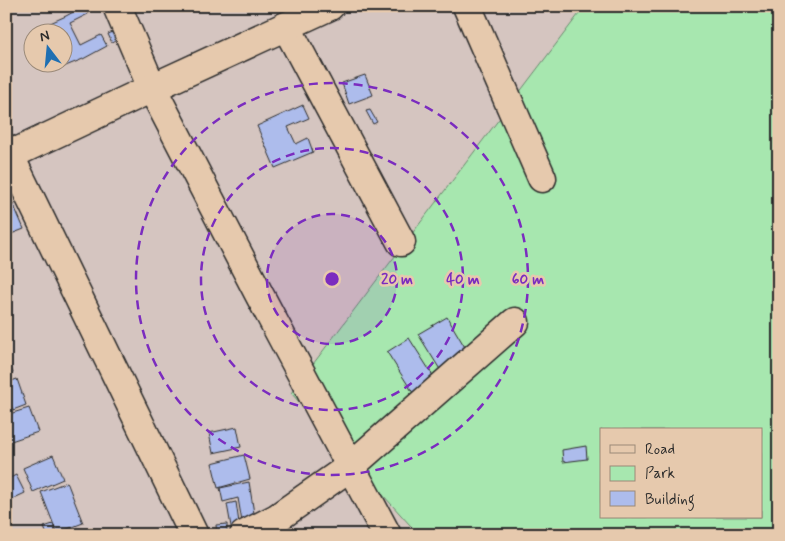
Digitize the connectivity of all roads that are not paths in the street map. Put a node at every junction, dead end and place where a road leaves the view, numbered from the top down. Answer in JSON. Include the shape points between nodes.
{"nodes":[{"id":1,"x":116,"y":6,"type":"edge"},
{"id":2,"x":330,"y":6,"type":"edge"},
{"id":3,"x":467,"y":6,"type":"edge"},
{"id":4,"x":286,"y":26,"type":"junction"},
{"id":5,"x":152,"y":88,"type":"junction"},
{"id":6,"x":7,"y":153,"type":"edge"},
{"id":7,"x":542,"y":178,"type":"dead end"},
{"id":8,"x":401,"y":242,"type":"dead end"},
{"id":9,"x":515,"y":322,"type":"dead end"},
{"id":10,"x":350,"y":466,"type":"junction"},
{"id":11,"x":193,"y":535,"type":"edge"},
{"id":12,"x":244,"y":535,"type":"edge"},
{"id":13,"x":387,"y":535,"type":"edge"}],
"edges":[{"from":1,"to":5,"type":"street"},
{"from":2,"to":4,"type":"street"},
{"from":3,"to":7,"type":"street"},
{"from":4,"to":5,"type":"street"},
{"from":4,"to":8,"type":"street"},
{"from":5,"to":6,"type":"street"},
{"from":5,"to":10,"type":"street"},
{"from":6,"to":11,"type":"street"},
{"from":9,"to":10,"type":"street"},
{"from":10,"to":12,"type":"street","via":[[277,518]]},
{"from":10,"to":13,"type":"street"}]}
